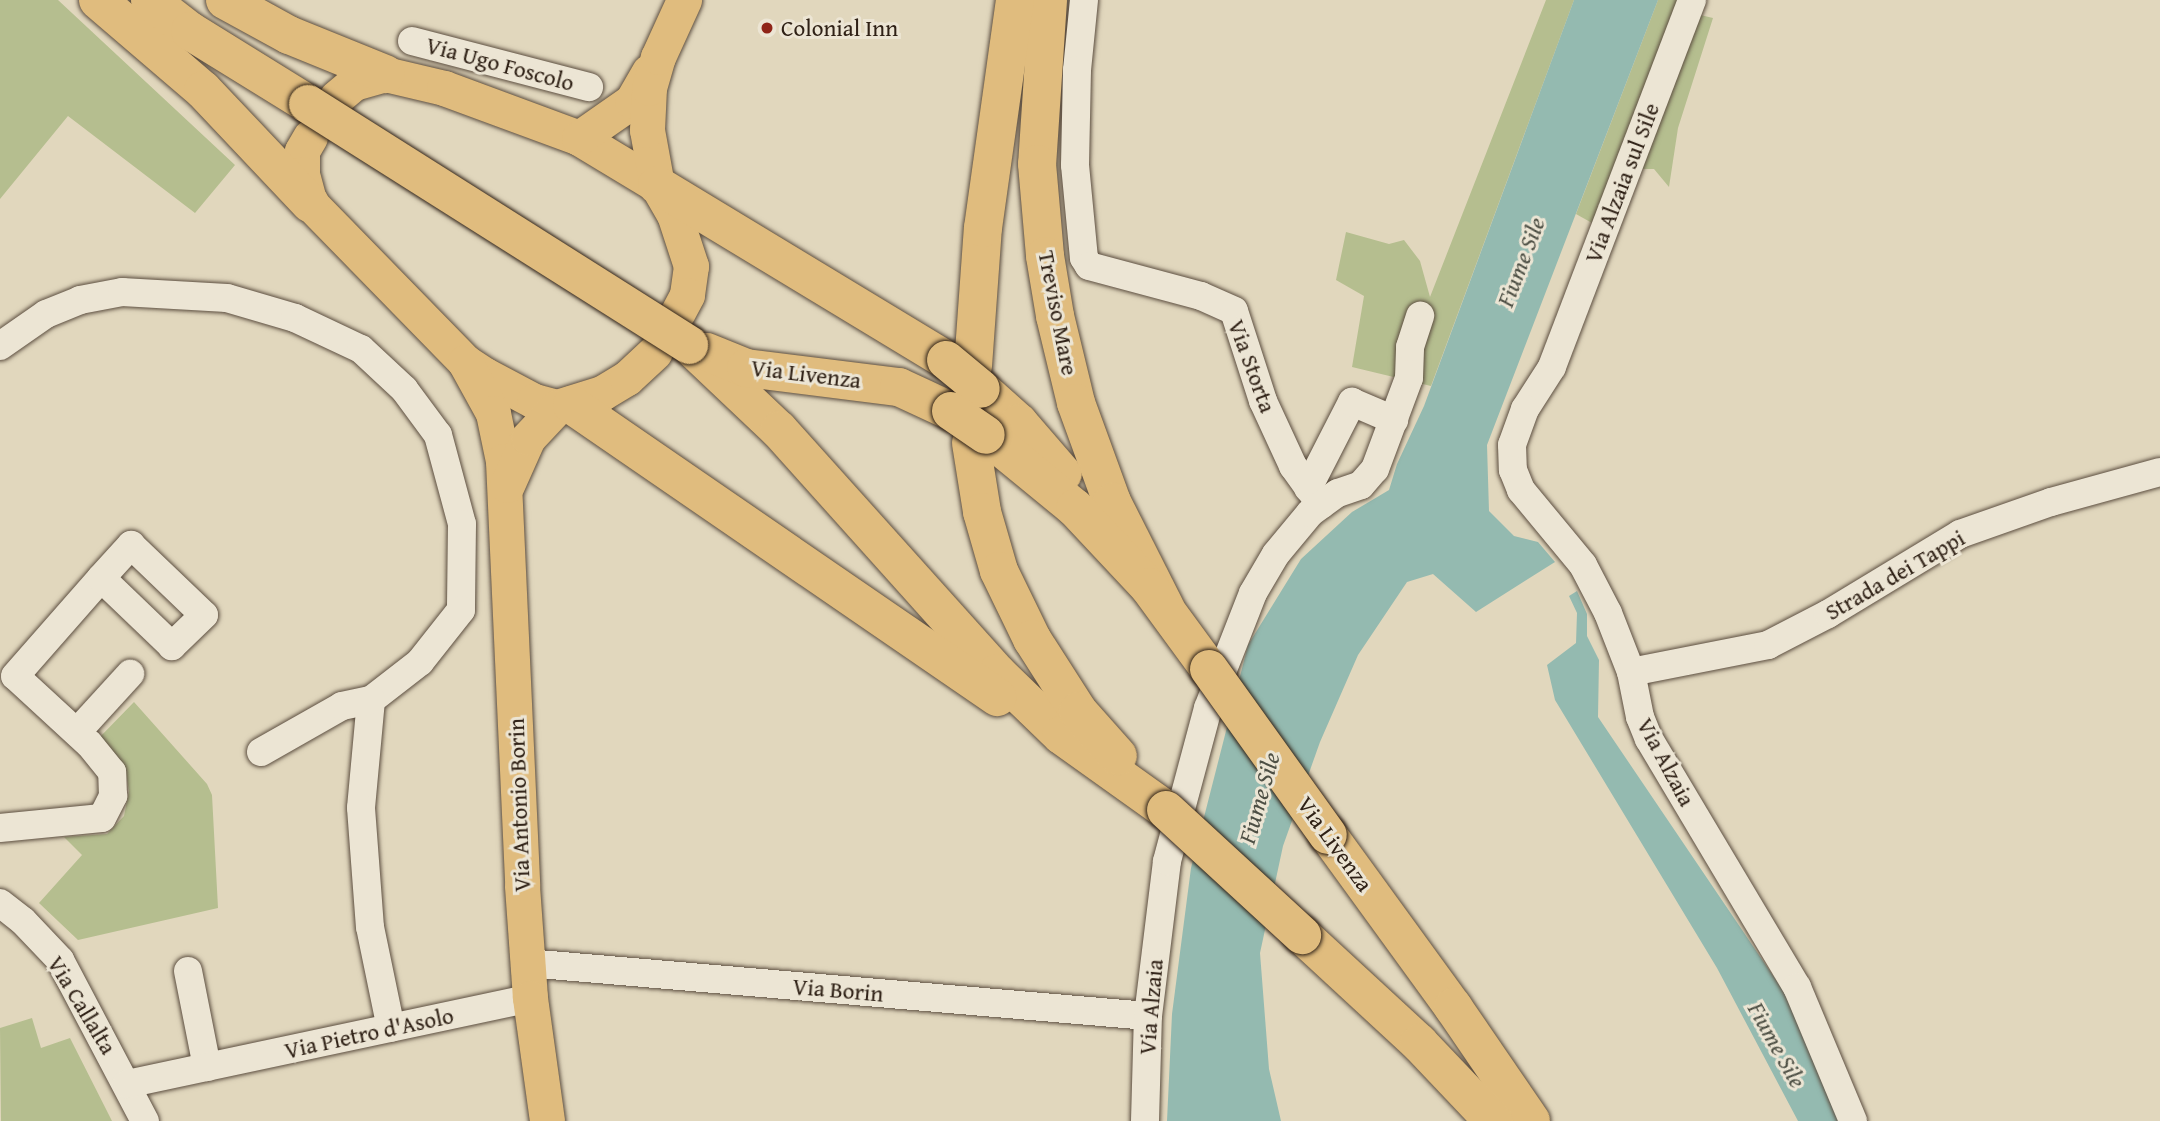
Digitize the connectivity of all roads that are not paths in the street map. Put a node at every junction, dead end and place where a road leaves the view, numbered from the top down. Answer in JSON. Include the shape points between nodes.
{"nodes":[{"id":1,"x":98,"y":0,"type":"edge"},
{"id":2,"x":150,"y":0,"type":"edge"},
{"id":3,"x":225,"y":0,"type":"edge"},
{"id":4,"x":684,"y":0,"type":"edge"},
{"id":5,"x":1016,"y":0,"type":"edge"},
{"id":6,"x":1048,"y":0,"type":"edge"},
{"id":7,"x":1084,"y":0,"type":"edge"},
{"id":8,"x":1692,"y":0,"type":"edge"},
{"id":9,"x":412,"y":41,"type":"dead end"},
{"id":10,"x":454,"y":53,"type":"junction"},
{"id":11,"x":658,"y":57,"type":"junction"},
{"id":12,"x":385,"y":74,"type":"junction"},
{"id":13,"x":589,"y":88,"type":"dead end"},
{"id":14,"x":444,"y":89,"type":"junction"},
{"id":15,"x":318,"y":113,"type":"junction"},
{"id":16,"x":579,"y":138,"type":"junction"},
{"id":17,"x":657,"y":186,"type":"junction"},
{"id":18,"x":310,"y":203,"type":"junction"},
{"id":19,"x":1420,"y":316,"type":"dead end"},
{"id":20,"x":674,"y":336,"type":"junction"},
{"id":21,"x":0,"y":345,"type":"edge"},
{"id":22,"x":466,"y":362,"type":"junction"},
{"id":23,"x":1552,"y":367,"type":"joint"},
{"id":24,"x":963,"y":382,"type":"junction"},
{"id":25,"x":565,"y":406,"type":"junction"},
{"id":26,"x":1394,"y":421,"type":"junction"},
{"id":27,"x":978,"y":439,"type":"junction"},
{"id":28,"x":2160,"y":472,"type":"edge"},
{"id":29,"x":506,"y":488,"type":"junction"},
{"id":30,"x":1314,"y":496,"type":"junction"},
{"id":31,"x":1146,"y":572,"type":"junction"},
{"id":32,"x":102,"y":578,"type":"dead end"},
{"id":33,"x":1165,"y":607,"type":"junction"},
{"id":34,"x":1631,"y":672,"type":"junction"},
{"id":35,"x":130,"y":674,"type":"dead end"},
{"id":36,"x":371,"y":700,"type":"junction"},
{"id":37,"x":77,"y":732,"type":"junction"},
{"id":38,"x":1061,"y":735,"type":"junction"},
{"id":39,"x":261,"y":752,"type":"dead end"},
{"id":40,"x":1167,"y":810,"type":"junction"},
{"id":41,"x":0,"y":828,"type":"edge"},
{"id":42,"x":0,"y":903,"type":"edge"},
{"id":43,"x":527,"y":963,"type":"junction"},
{"id":44,"x":188,"y":971,"type":"dead end"},
{"id":45,"x":530,"y":998,"type":"junction"},
{"id":46,"x":1148,"y":1016,"type":"junction"},
{"id":47,"x":391,"y":1028,"type":"junction"},
{"id":48,"x":207,"y":1067,"type":"junction"},
{"id":49,"x":127,"y":1084,"type":"junction"},
{"id":50,"x":145,"y":1121,"type":"edge"},
{"id":51,"x":547,"y":1121,"type":"edge"},
{"id":52,"x":1144,"y":1121,"type":"edge"},
{"id":53,"x":1493,"y":1121,"type":"edge"},
{"id":54,"x":1531,"y":1121,"type":"edge"},
{"id":55,"x":1853,"y":1121,"type":"edge"}],
"edges":[{"from":1,"to":18,"type":"highway","via":[[203,90]]},
{"from":2,"to":15,"type":"highway"},
{"from":3,"to":12,"type":"highway","via":[[289,35]]},
{"from":4,"to":11,"type":"main road"},
{"from":5,"to":24,"type":"highway"},
{"from":6,"to":31,"type":"highway","name":"Treviso Mare","via":[[1037,164],[1055,316],[1076,403],[1112,502]]},
{"from":7,"to":30,"type":"street","name":"Via Storta","via":[[1075,165],[1084,258],[1089,266],[1201,296],[1234,312],[1263,401],[1293,466]]},
{"from":8,"to":23,"type":"street","name":"Via Alzaia sul Sile"},
{"from":9,"to":10,"type":"street","name":"Via Ugo Foscolo"},
{"from":10,"to":13,"type":"street","name":"Via Ugo Foscolo"},
{"from":10,"to":14,"type":"street"},
{"from":11,"to":16,"type":"main road","via":[[632,101]]},
{"from":11,"to":17,"type":"main road","via":[[646,111]]},
{"from":12,"to":14,"type":"main road"},
{"from":12,"to":15,"type":"main road","via":[[354,83]]},
{"from":14,"to":16,"type":"main road"},
{"from":15,"to":18,"type":"main road","via":[[302,151]]},
{"from":15,"to":20,"type":"highway","bridge":true},
{"from":16,"to":17,"type":"main road"},
{"from":17,"to":20,"type":"main road","via":[[674,214],[691,266]]},
{"from":17,"to":24,"type":"highway"},
{"from":18,"to":22,"type":"main road"},
{"from":19,"to":26,"type":"street","name":"Via Alzaia","via":[[1410,347],[1409,378]]},
{"from":20,"to":24,"type":"highway","name":"Via Livenza","via":[[746,368],[899,387]]},
{"from":20,"to":25,"type":"main road","via":[[618,383]]},
{"from":20,"to":38,"type":"highway","name":"Via Livenza","via":[[779,430],[998,673]]},
{"from":21,"to":36,"type":"street","via":[[46,313],[80,300],[122,292],[227,298],[295,318],[361,349],[404,389],[438,435],[461,519],[461,610],[419,662]]},
{"from":22,"to":25,"type":"main road","via":[[534,401]]},
{"from":22,"to":29,"type":"main road","name":"Via Antonio Borin","via":[[501,438]]},
{"from":23,"to":34,"type":"street","name":"Via Alzaia","via":[[1525,409],[1512,445],[1513,470],[1521,490],[1583,565]]},
{"from":24,"to":27,"type":"highway","name":"Via Livenza","bridge":true},
{"from":24,"to":31,"type":"highway","via":[[1019,423]]},
{"from":25,"to":29,"type":"main road","name":"Via Antonio Borin","via":[[528,438]]},
{"from":25,"to":38,"type":"highway","via":[[938,654],[1042,730]]},
{"from":26,"to":30,"type":"street","name":"Via Alzaia","via":[[1375,469],[1361,485],[1338,494]]},
{"from":26,"to":30,"type":"street","via":[[1352,402]]},
{"from":27,"to":33,"type":"highway","name":"Via Livenza","via":[[1075,508]]},
{"from":27,"to":40,"type":"highway","via":[[982,512],[999,572],[1032,639],[1078,711]]},
{"from":28,"to":34,"type":"street","name":"Strada dei Tappi","via":[[2051,502],[1960,534],[1768,645]]},
{"from":29,"to":43,"type":"main road","name":"Via Antonio Borin"},
{"from":30,"to":46,"type":"street","name":"Via Alzaia","via":[[1310,513],[1276,554],[1253,593],[1208,708],[1167,861]]},
{"from":31,"to":33,"type":"highway","name":"Treviso Mare"},
{"from":32,"to":37,"type":"street","via":[[15,676]]},
{"from":33,"to":54,"type":"highway","name":"Via Livenza","bridge":true},
{"from":34,"to":55,"type":"street","name":"Via Alzaia","via":[[1649,738],[1797,987]]},
{"from":35,"to":37,"type":"street"},
{"from":36,"to":39,"type":"street","via":[[342,706]]},
{"from":36,"to":47,"type":"street","via":[[361,808],[370,927]]},
{"from":37,"to":41,"type":"street","via":[[112,772],[113,796],[102,818]]},
{"from":38,"to":40,"type":"highway","name":"Via Livenza"},
{"from":40,"to":53,"type":"highway","name":"Via Livenza","bridge":true,"via":[[1419,1043]]},
{"from":42,"to":49,"type":"street","name":"Via Callalta","via":[[60,960]]},
{"from":43,"to":45,"type":"main road","name":"Via Antonio Borin"},
{"from":43,"to":46,"type":"street","name":"Via Borin"},
{"from":44,"to":48,"type":"street"},
{"from":45,"to":47,"type":"street","name":"Via Pietro d'Asolo"},
{"from":45,"to":51,"type":"main road","name":"Via Antonio Borin"},
{"from":46,"to":52,"type":"street","name":"Via Alzaia"},
{"from":47,"to":48,"type":"street","name":"Via Pietro d'Asolo"},
{"from":48,"to":49,"type":"street","name":"Via Pietro d'Asolo"},
{"from":49,"to":50,"type":"street","name":"Via Callalta"}]}
